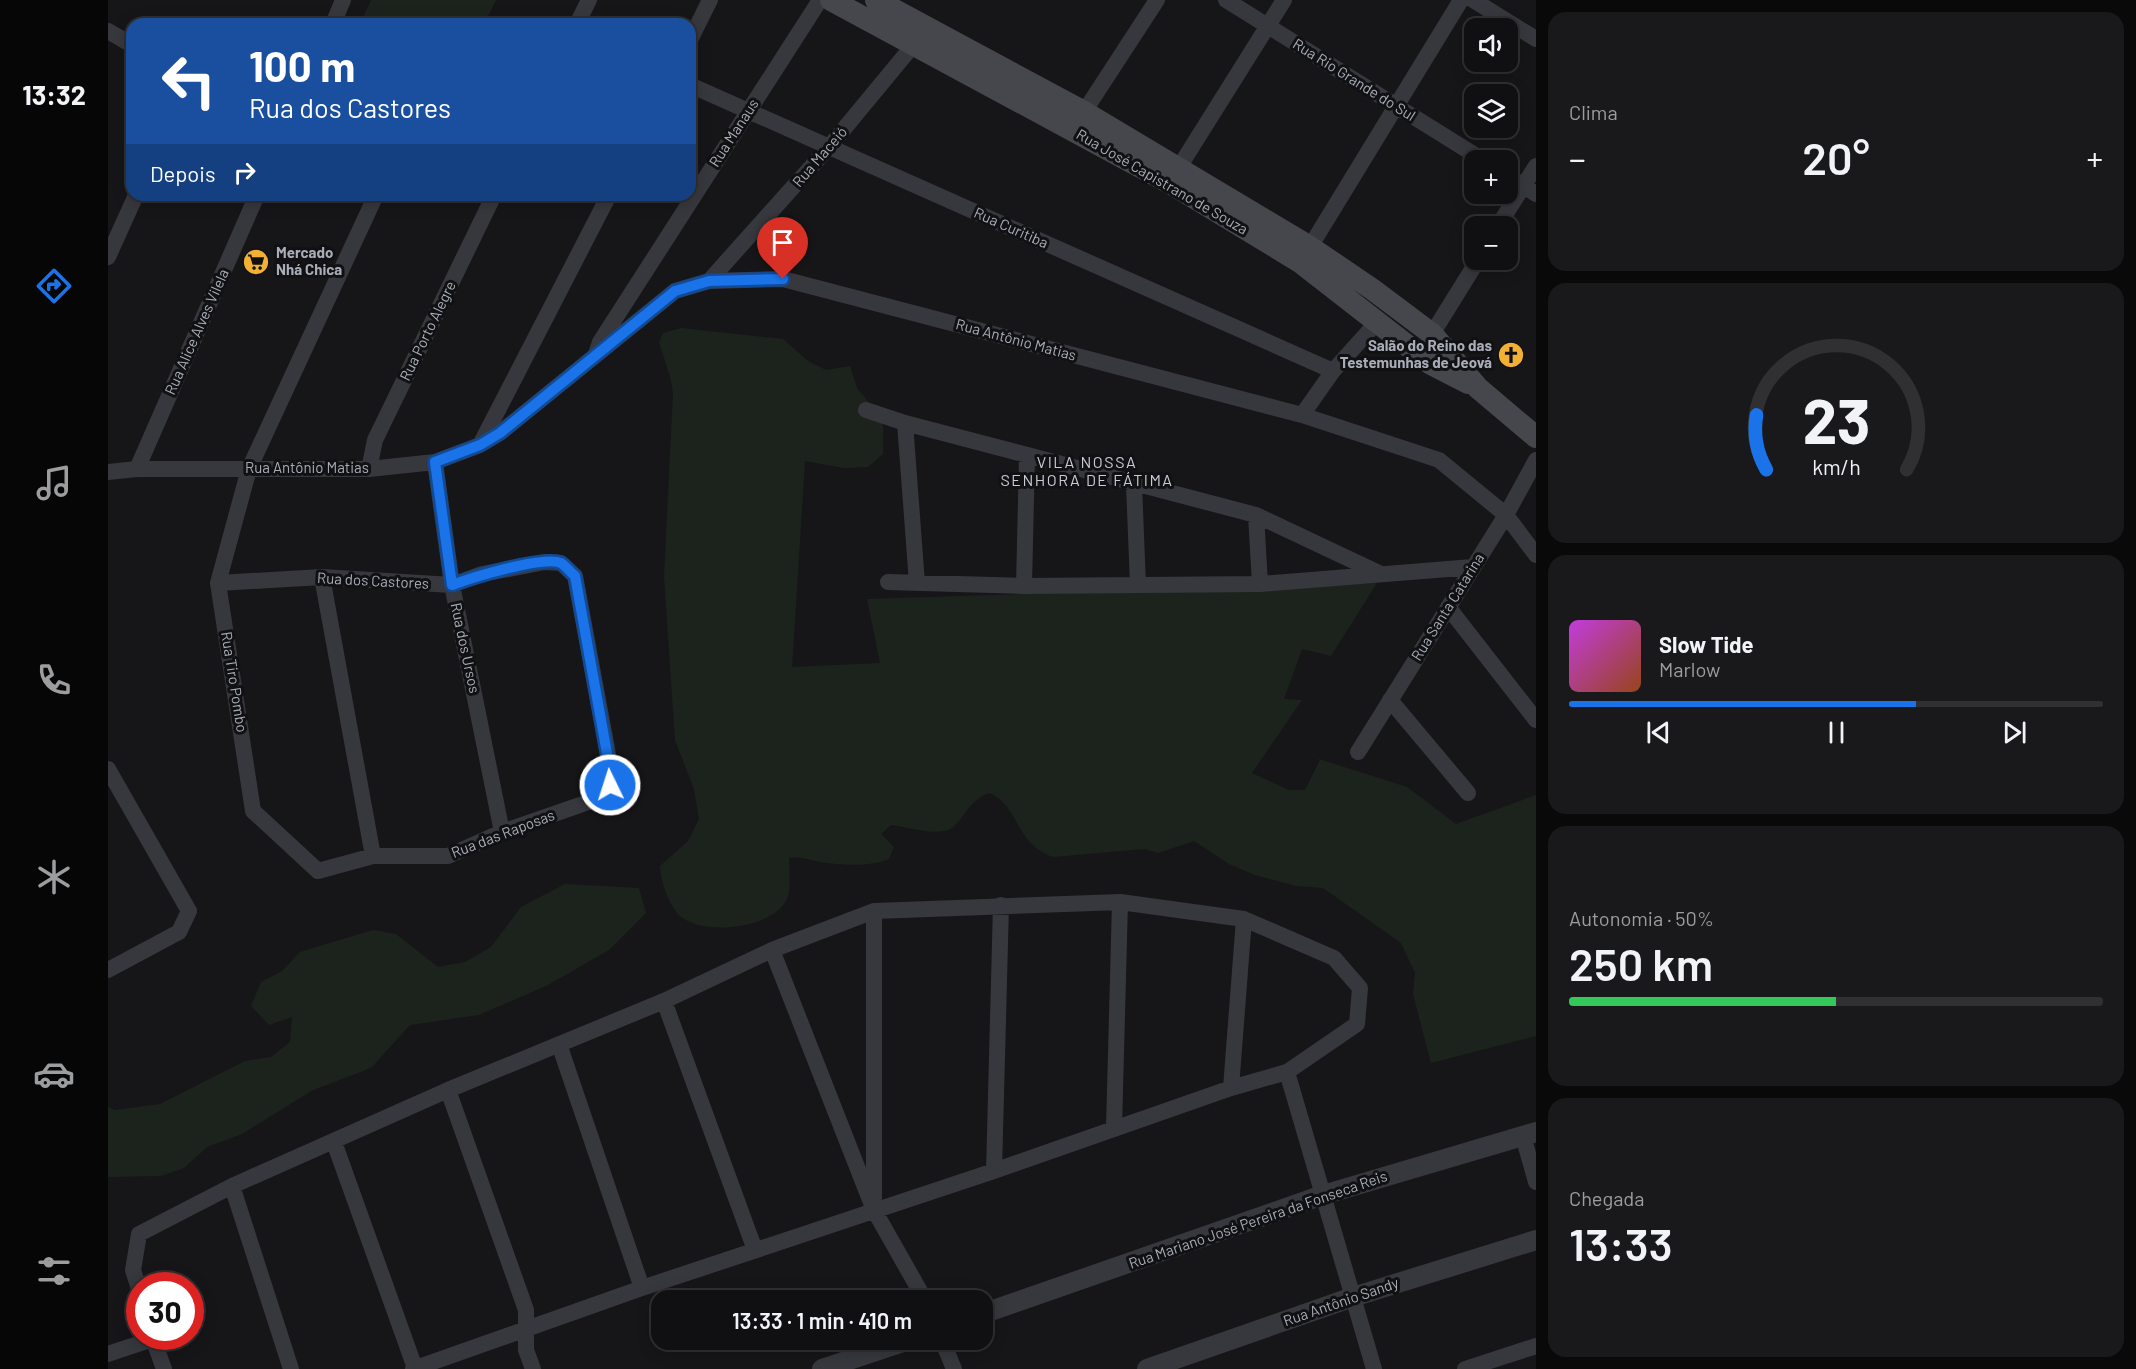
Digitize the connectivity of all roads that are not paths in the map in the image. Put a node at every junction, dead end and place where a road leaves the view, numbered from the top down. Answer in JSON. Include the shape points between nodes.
{"nodes":[{"id":1,"x":343,"y":0,"type":"edge"},
{"id":2,"x":589,"y":0,"type":"edge"},
{"id":3,"x":710,"y":0,"type":"edge"},
{"id":4,"x":820,"y":0,"type":"edge"},
{"id":5,"x":831,"y":0,"type":"edge"},
{"id":6,"x":876,"y":0,"type":"edge"},
{"id":7,"x":1157,"y":0,"type":"edge"},
{"id":8,"x":1226,"y":0,"type":"edge"},
{"id":9,"x":1284,"y":0,"type":"edge"},
{"id":10,"x":1461,"y":0,"type":"edge"},
{"id":11,"x":1473,"y":0,"type":"edge"},
{"id":12,"x":336,"y":18,"type":"edge"},
{"id":13,"x":580,"y":18,"type":"edge"},
{"id":14,"x":1268,"y":26,"type":"junction"},
{"id":15,"x":696,"y":28,"type":"edge"},
{"id":16,"x":108,"y":31,"type":"edge"},
{"id":17,"x":919,"y":37,"type":"junction"},
{"id":18,"x":1536,"y":39,"type":"edge"},
{"id":19,"x":126,"y":42,"type":"edge"},
{"id":20,"x":980,"y":69,"type":"junction"},
{"id":21,"x":696,"y":89,"type":"edge"},
{"id":22,"x":1396,"y":106,"type":"junction"},
{"id":23,"x":1084,"y":111,"type":"junction"},
{"id":24,"x":748,"y":112,"type":"junction"},
{"id":25,"x":829,"y":147,"type":"junction"},
{"id":26,"x":1467,"y":150,"type":"edge"},
{"id":27,"x":1536,"y":166,"type":"edge"},
{"id":28,"x":1173,"y":175,"type":"junction"},
{"id":29,"x":1530,"y":190,"type":"edge"},
{"id":30,"x":696,"y":193,"type":"edge"},
{"id":31,"x":133,"y":201,"type":"edge"},
{"id":32,"x":254,"y":201,"type":"edge"},
{"id":33,"x":373,"y":201,"type":"edge"},
{"id":34,"x":491,"y":201,"type":"edge"},
{"id":35,"x":606,"y":201,"type":"edge"},
{"id":36,"x":691,"y":201,"type":"edge"},
{"id":37,"x":1507,"y":216,"type":"edge"},
{"id":38,"x":1310,"y":247,"type":"junction"},
{"id":39,"x":108,"y":257,"type":"edge"},
{"id":40,"x":1472,"y":270,"type":"edge"},
{"id":41,"x":709,"y":281,"type":"junction"},
{"id":42,"x":1378,"y":321,"type":"junction"},
{"id":43,"x":1431,"y":334,"type":"junction"},
{"id":44,"x":595,"y":359,"type":"junction"},
{"id":45,"x":1333,"y":371,"type":"junction"},
{"id":46,"x":1478,"y":388,"type":"junction"},
{"id":47,"x":866,"y":410,"type":"dead end"},
{"id":48,"x":1302,"y":415,"type":"junction"},
{"id":49,"x":905,"y":423,"type":"junction"},
{"id":50,"x":495,"y":428,"type":"junction"},
{"id":51,"x":1536,"y":437,"type":"edge"},
{"id":52,"x":1027,"y":455,"type":"junction"},
{"id":53,"x":1536,"y":460,"type":"edge"},
{"id":54,"x":435,"y":462,"type":"junction"},
{"id":55,"x":137,"y":469,"type":"junction"},
{"id":56,"x":249,"y":469,"type":"junction"},
{"id":57,"x":369,"y":469,"type":"junction"},
{"id":58,"x":108,"y":472,"type":"edge"},
{"id":59,"x":1134,"y":485,"type":"junction"},
{"id":60,"x":1256,"y":515,"type":"junction"},
{"id":61,"x":1506,"y":515,"type":"junction"},
{"id":62,"x":1536,"y":555,"type":"edge"},
{"id":63,"x":1473,"y":567,"type":"junction"},
{"id":64,"x":1382,"y":574,"type":"junction"},
{"id":65,"x":322,"y":577,"type":"junction"},
{"id":66,"x":888,"y":582,"type":"dead end"},
{"id":67,"x":219,"y":583,"type":"junction"},
{"id":68,"x":917,"y":583,"type":"junction"},
{"id":69,"x":1260,"y":584,"type":"junction"},
{"id":70,"x":452,"y":585,"type":"junction"},
{"id":71,"x":1138,"y":585,"type":"junction"},
{"id":72,"x":1024,"y":586,"type":"junction"},
{"id":73,"x":1448,"y":607,"type":"junction"},
{"id":74,"x":1390,"y":700,"type":"junction"},
{"id":75,"x":1536,"y":720,"type":"edge"},
{"id":76,"x":1358,"y":752,"type":"dead end"},
{"id":77,"x":108,"y":769,"type":"edge"},
{"id":78,"x":610,"y":785,"type":"joint"},
{"id":79,"x":1468,"y":793,"type":"dead end"},
{"id":80,"x":502,"y":832,"type":"junction"},
{"id":81,"x":373,"y":856,"type":"junction"},
{"id":82,"x":318,"y":872,"type":"joint"},
{"id":83,"x":1120,"y":902,"type":"junction"},
{"id":84,"x":1001,"y":905,"type":"junction"},
{"id":85,"x":874,"y":911,"type":"junction"},
{"id":86,"x":1244,"y":919,"type":"junction"},
{"id":87,"x":772,"y":950,"type":"junction"},
{"id":88,"x":108,"y":970,"type":"edge"},
{"id":89,"x":664,"y":1001,"type":"junction"},
{"id":90,"x":559,"y":1044,"type":"junction"},
{"id":91,"x":1287,"y":1072,"type":"junction"},
{"id":92,"x":1231,"y":1088,"type":"junction"},
{"id":93,"x":448,"y":1090,"type":"junction"},
{"id":94,"x":1114,"y":1128,"type":"junction"},
{"id":95,"x":1530,"y":1133,"type":"edge"},
{"id":96,"x":334,"y":1142,"type":"junction"},
{"id":97,"x":994,"y":1171,"type":"junction"},
{"id":98,"x":1536,"y":1182,"type":"edge"},
{"id":99,"x":232,"y":1186,"type":"junction"},
{"id":100,"x":1323,"y":1195,"type":"junction"},
{"id":101,"x":874,"y":1210,"type":"junction"},
{"id":102,"x":1536,"y":1239,"type":"edge"},
{"id":103,"x":755,"y":1250,"type":"junction"},
{"id":104,"x":134,"y":1272,"type":"edge"},
{"id":105,"x":642,"y":1288,"type":"junction"},
{"id":106,"x":919,"y":1290,"type":"edge"},
{"id":107,"x":1353,"y":1297,"type":"junction"},
{"id":108,"x":993,"y":1310,"type":"edge"},
{"id":109,"x":525,"y":1330,"type":"junction"},
{"id":110,"x":1536,"y":1346,"type":"edge"},
{"id":111,"x":126,"y":1347,"type":"edge"},
{"id":112,"x":157,"y":1350,"type":"edge"},
{"id":113,"x":879,"y":1350,"type":"edge"},
{"id":114,"x":946,"y":1350,"type":"edge"},
{"id":115,"x":108,"y":1354,"type":"edge"},
{"id":116,"x":164,"y":1369,"type":"edge"},
{"id":117,"x":291,"y":1369,"type":"edge"},
{"id":118,"x":414,"y":1369,"type":"edge"},
{"id":119,"x":533,"y":1369,"type":"edge"},
{"id":120,"x":822,"y":1369,"type":"edge"},
{"id":121,"x":954,"y":1369,"type":"edge"},
{"id":122,"x":1147,"y":1369,"type":"edge"},
{"id":123,"x":1374,"y":1369,"type":"edge"},
{"id":124,"x":1465,"y":1369,"type":"edge"}],
"edges":[{"from":1,"to":12,"type":"street"},
{"from":2,"to":13,"type":"street"},
{"from":3,"to":15,"type":"street"},
{"from":4,"to":24,"type":"street","name":"Rua Manaus"},
{"from":5,"to":17,"type":"main road","name":"Rua José Capistrano de Souza"},
{"from":6,"to":17,"type":"main road","name":"Rua José Capistrano de Souza"},
{"from":7,"to":23,"type":"street"},
{"from":8,"to":14,"type":"street","name":"Rua Rio Grande do Sul"},
{"from":9,"to":14,"type":"street"},
{"from":10,"to":22,"type":"street"},
{"from":11,"to":18,"type":"street"},
{"from":14,"to":22,"type":"street","name":"Rua Rio Grande do Sul"},
{"from":14,"to":28,"type":"street"},
{"from":16,"to":19,"type":"street"},
{"from":17,"to":20,"type":"main road","name":"Rua José Capistrano de Souza"},
{"from":17,"to":25,"type":"street","name":"Rua Maceió"},
{"from":20,"to":23,"type":"main road","name":"Rua José Capistrano de Souza"},
{"from":20,"to":28,"type":"main road","name":"Rua José Capistrano de Souza"},
{"from":21,"to":24,"type":"street","name":"Rua Curitiba"},
{"from":22,"to":26,"type":"street","name":"Rua Rio Grande do Sul"},
{"from":22,"to":38,"type":"street"},
{"from":23,"to":28,"type":"main road","name":"Rua José Capistrano de Souza"},
{"from":24,"to":25,"type":"street","name":"Rua Curitiba"},
{"from":24,"to":30,"type":"street","name":"Rua Manaus"},
{"from":25,"to":41,"type":"street","name":"Rua Maceió"},
{"from":25,"to":45,"type":"street","name":"Rua Curitiba"},
{"from":27,"to":29,"type":"street"},
{"from":28,"to":38,"type":"main road","name":"Rua José Capistrano de Souza"},
{"from":28,"to":42,"type":"main road","name":"Rua José Capistrano de Souza"},
{"from":29,"to":37,"type":"street"},
{"from":31,"to":39,"type":"street"},
{"from":32,"to":55,"type":"street","name":"Rua Alice Alves Vilela"},
{"from":33,"to":56,"type":"street","name":"Rua Tiro Pombo"},
{"from":34,"to":57,"type":"street","name":"Rua Porto Alegre","via":[[375,440]]},
{"from":35,"to":50,"type":"street"},
{"from":36,"to":44,"type":"street","name":"Rua Manaus","via":[[600,342]]},
{"from":38,"to":43,"type":"main road","name":"Rua José Capistrano de Souza"},
{"from":40,"to":43,"type":"street"},
{"from":41,"to":44,"type":"street","name":"Rua Antônio Matias","via":[[675,291]]},
{"from":41,"to":48,"type":"street","name":"Rua Antônio Matias","via":[[783,279]]},
{"from":42,"to":45,"type":"street"},
{"from":42,"to":46,"type":"main road","name":"Rua José Capistrano de Souza","via":[[1431,364]]},
{"from":43,"to":46,"type":"main road","name":"Rua José Capistrano de Souza"},
{"from":44,"to":50,"type":"street","name":"Rua Antônio Matias"},
{"from":45,"to":48,"type":"street"},
{"from":46,"to":51,"type":"main road","name":"Rua José Capistrano de Souza"},
{"from":47,"to":49,"type":"street"},
{"from":48,"to":61,"type":"street","name":"Rua Antônio Matias","via":[[1439,460]]},
{"from":49,"to":52,"type":"street"},
{"from":49,"to":68,"type":"street"},
{"from":50,"to":54,"type":"street","name":"Rua Antônio Matias","via":[[480,445]]},
{"from":52,"to":59,"type":"street"},
{"from":52,"to":72,"type":"street"},
{"from":53,"to":61,"type":"street","name":"Rua Santa Catarina"},
{"from":54,"to":57,"type":"street","name":"Rua Antônio Matias"},
{"from":54,"to":70,"type":"street","name":"Rua dos Ursos"},
{"from":55,"to":56,"type":"street","name":"Rua Antônio Matias"},
{"from":55,"to":58,"type":"street","name":"Rua Antônio Matias"},
{"from":56,"to":57,"type":"street","name":"Rua Antônio Matias"},
{"from":56,"to":67,"type":"street","name":"Rua Tiro Pombo"},
{"from":59,"to":60,"type":"street"},
{"from":59,"to":71,"type":"street"},
{"from":60,"to":64,"type":"street"},
{"from":60,"to":69,"type":"street"},
{"from":61,"to":62,"type":"street","name":"Rua Antônio Matias"},
{"from":61,"to":63,"type":"street","name":"Rua Santa Catarina"},
{"from":63,"to":64,"type":"street"},
{"from":63,"to":73,"type":"street","name":"Rua Santa Catarina"},
{"from":64,"to":69,"type":"street"},
{"from":65,"to":67,"type":"street","name":"Rua dos Castores"},
{"from":65,"to":70,"type":"street","name":"Rua dos Castores"},
{"from":65,"to":81,"type":"street"},
{"from":66,"to":68,"type":"street"},
{"from":67,"to":82,"type":"street","name":"Rua Tiro Pombo","via":[[254,811]]},
{"from":68,"to":72,"type":"street"},
{"from":69,"to":71,"type":"street"},
{"from":70,"to":78,"type":"street","name":"Rua dos Castores","via":[[482,574],[545,562],[561,563],[575,576]]},
{"from":70,"to":80,"type":"street","name":"Rua dos Ursos"},
{"from":71,"to":72,"type":"street"},
{"from":73,"to":74,"type":"street","name":"Rua Santa Catarina"},
{"from":73,"to":75,"type":"street"},
{"from":74,"to":76,"type":"street","name":"Rua Santa Catarina"},
{"from":74,"to":79,"type":"street"},
{"from":77,"to":88,"type":"street","via":[[189,911],[179,932]]},
{"from":78,"to":80,"type":"street","name":"Rua das Raposas","via":[[600,798]]},
{"from":80,"to":81,"type":"street","name":"Rua das Raposas","via":[[448,856]]},
{"from":81,"to":82,"type":"street","name":"Rua das Raposas"},
{"from":83,"to":84,"type":"street"},
{"from":83,"to":86,"type":"street"},
{"from":83,"to":94,"type":"street"},
{"from":84,"to":85,"type":"street"},
{"from":84,"to":97,"type":"street"},
{"from":85,"to":87,"type":"street"},
{"from":85,"to":101,"type":"street"},
{"from":86,"to":91,"type":"street","via":[[1334,958],[1360,988],[1357,1024]]},
{"from":86,"to":92,"type":"street"},
{"from":87,"to":89,"type":"street"},
{"from":87,"to":101,"type":"street"},
{"from":89,"to":90,"type":"street"},
{"from":89,"to":103,"type":"street"},
{"from":90,"to":93,"type":"street"},
{"from":90,"to":105,"type":"street"},
{"from":91,"to":92,"type":"street"},
{"from":91,"to":100,"type":"street"},
{"from":92,"to":94,"type":"street"},
{"from":93,"to":96,"type":"street"},
{"from":93,"to":109,"type":"street","via":[[526,1310]]},
{"from":94,"to":97,"type":"street"},
{"from":95,"to":98,"type":"street"},
{"from":95,"to":100,"type":"street","name":"Rua Mariano José Pereira da Fonseca Reis"},
{"from":96,"to":99,"type":"street"},
{"from":96,"to":118,"type":"street"},
{"from":97,"to":101,"type":"street"},
{"from":99,"to":104,"type":"street","via":[[139,1234]]},
{"from":99,"to":117,"type":"street"},
{"from":100,"to":107,"type":"street"},
{"from":100,"to":108,"type":"street","name":"Rua Mariano José Pereira da Fonseca Reis"},
{"from":101,"to":103,"type":"street"},
{"from":101,"to":106,"type":"street"},
{"from":102,"to":107,"type":"street","name":"Rua Antônio Sandy"},
{"from":103,"to":105,"type":"street"},
{"from":105,"to":109,"type":"street"},
{"from":107,"to":122,"type":"street","name":"Rua Antônio Sandy"},
{"from":107,"to":123,"type":"street"},
{"from":109,"to":118,"type":"street"},
{"from":109,"to":119,"type":"street","via":[[526,1350]]},
{"from":110,"to":124,"type":"street"},
{"from":111,"to":115,"type":"street"},
{"from":112,"to":116,"type":"street"},
{"from":113,"to":120,"type":"street"},
{"from":114,"to":121,"type":"street"}]}
